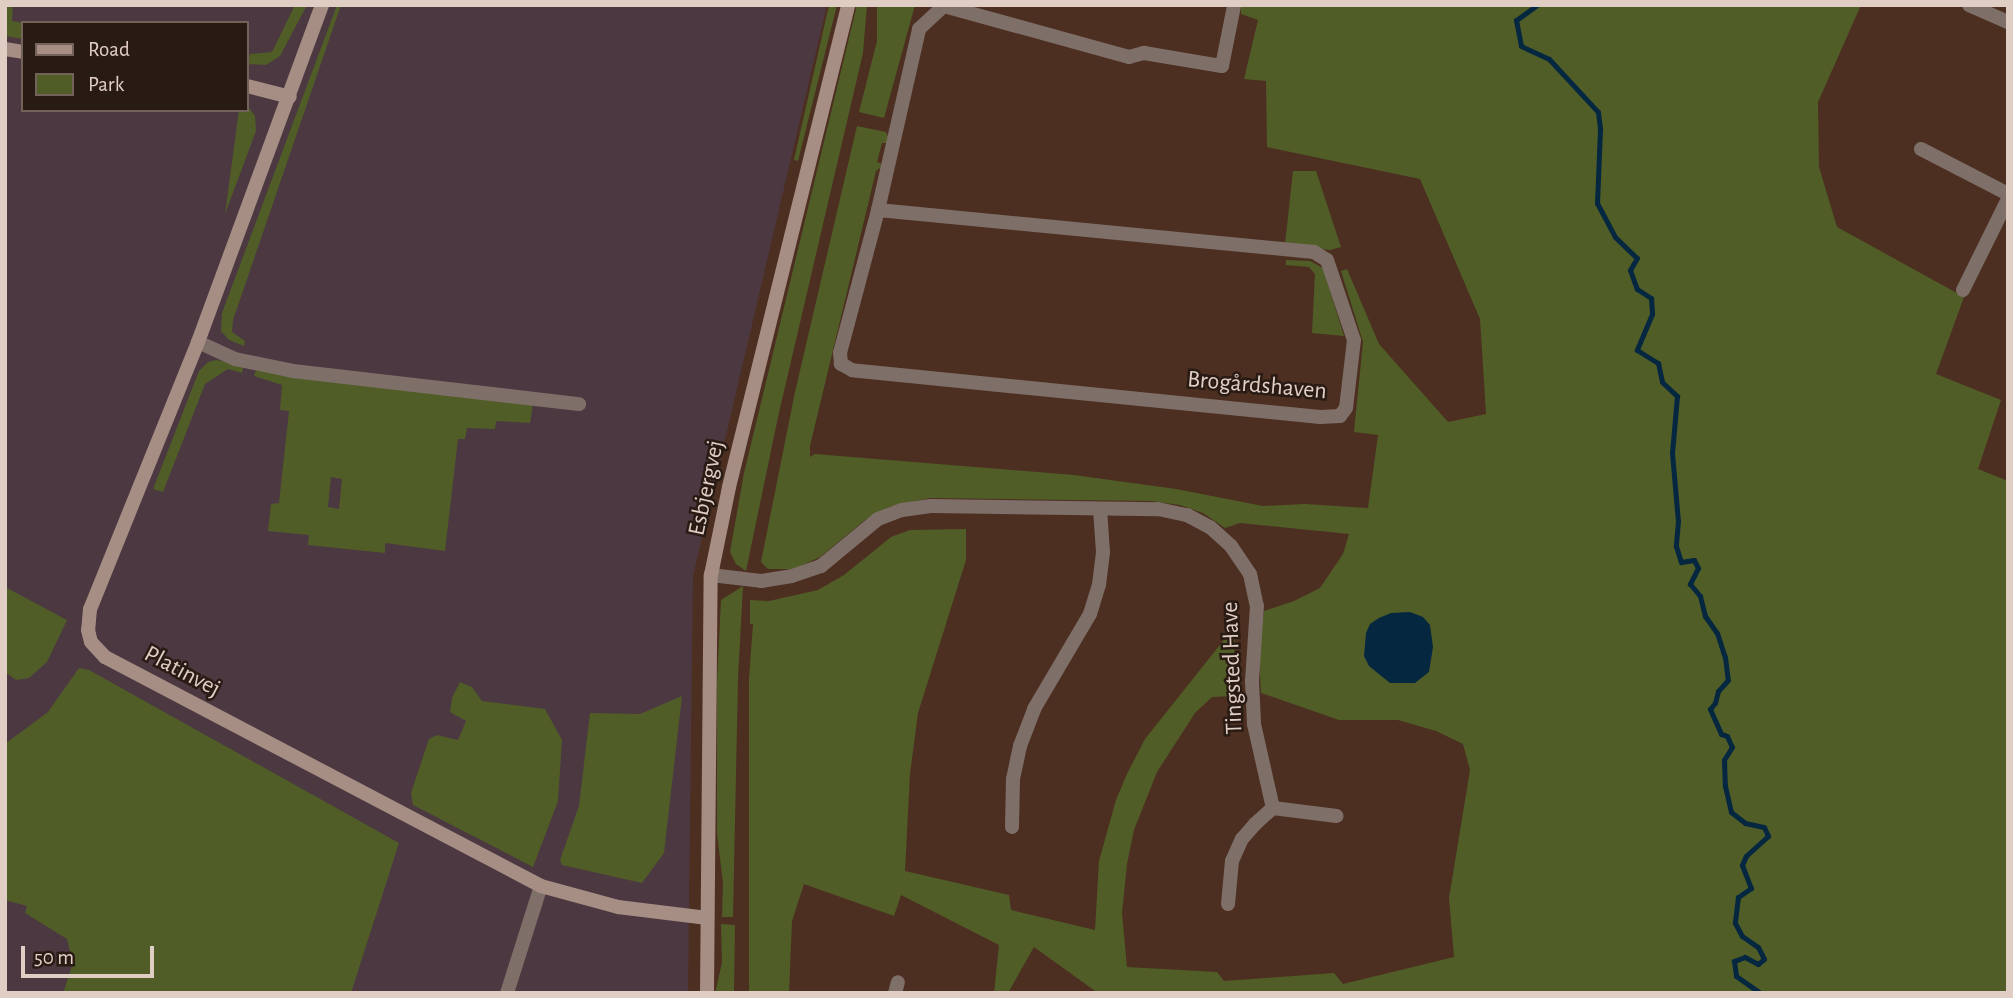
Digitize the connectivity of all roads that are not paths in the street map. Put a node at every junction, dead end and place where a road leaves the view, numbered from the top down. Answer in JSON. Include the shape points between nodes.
{"nodes":[{"id":1,"x":322,"y":5,"type":"edge"},
{"id":2,"x":848,"y":5,"type":"edge"},
{"id":3,"x":1969,"y":5,"type":"edge"},
{"id":4,"x":945,"y":6,"type":"edge"},
{"id":5,"x":1234,"y":6,"type":"edge"},
{"id":6,"x":2008,"y":23,"type":"edge"},
{"id":7,"x":248,"y":86,"type":"edge"},
{"id":8,"x":290,"y":97,"type":"junction"},
{"id":9,"x":1921,"y":149,"type":"dead end"},
{"id":10,"x":2008,"y":196,"type":"edge"},
{"id":11,"x":878,"y":210,"type":"junction"},
{"id":12,"x":1963,"y":290,"type":"dead end"},
{"id":13,"x":198,"y":342,"type":"junction"},
{"id":14,"x":579,"y":404,"type":"dead end"},
{"id":15,"x":1100,"y":509,"type":"junction"},
{"id":16,"x":711,"y":575,"type":"junction"},
{"id":17,"x":1273,"y":808,"type":"junction"},
{"id":18,"x":1336,"y":816,"type":"dead end"},
{"id":19,"x":1012,"y":827,"type":"dead end"},
{"id":20,"x":541,"y":886,"type":"junction"},
{"id":21,"x":1228,"y":904,"type":"dead end"},
{"id":22,"x":708,"y":918,"type":"junction"},
{"id":23,"x":507,"y":993,"type":"edge"},
{"id":24,"x":707,"y":993,"type":"edge"}],
"edges":[{"from":1,"to":8,"type":"street","name":"Platinvej"},
{"from":2,"to":16,"type":"street","name":"Esbjergvej"},
{"from":3,"to":6,"type":"street"},
{"from":4,"to":5,"type":"street","name":"Brogårdshaven","via":[[1129,57],[1144,53],[1222,66]]},
{"from":4,"to":11,"type":"street","name":"Brogårdshaven","via":[[919,29]]},
{"from":7,"to":8,"type":"street"},
{"from":8,"to":13,"type":"street","name":"Platinvej"},
{"from":9,"to":10,"type":"street"},
{"from":10,"to":12,"type":"street"},
{"from":11,"to":11,"type":"street","name":"Brogårdshaven","via":[[840,353],[841,364],[852,370],[1320,417],[1340,416],[1346,408],[1354,340],[1327,260],[1314,252]]},
{"from":13,"to":14,"type":"street","via":[[235,359],[293,371]]},
{"from":13,"to":20,"type":"street","name":"Platinvej","via":[[90,609],[91,642],[105,657]]},
{"from":15,"to":16,"type":"street","name":"Tingsted Have","via":[[969,506],[902,510],[878,519],[821,566],[792,576],[761,581]]},
{"from":15,"to":17,"type":"street","name":"Tingsted Have","via":[[1158,509],[1187,515],[1231,546],[1250,574],[1256,606],[1254,724]]},
{"from":15,"to":19,"type":"street","via":[[1103,552],[1099,585],[1090,614],[1034,709],[1020,746],[1013,779]]},
{"from":16,"to":22,"type":"street","name":"Esbjergvej"},
{"from":17,"to":18,"type":"street"},
{"from":17,"to":21,"type":"street","via":[[1242,839],[1232,862]]},
{"from":20,"to":22,"type":"street","name":"Platinvej","via":[[618,907]]},
{"from":20,"to":23,"type":"street"},
{"from":22,"to":24,"type":"street","name":"Esbjergvej"}]}
